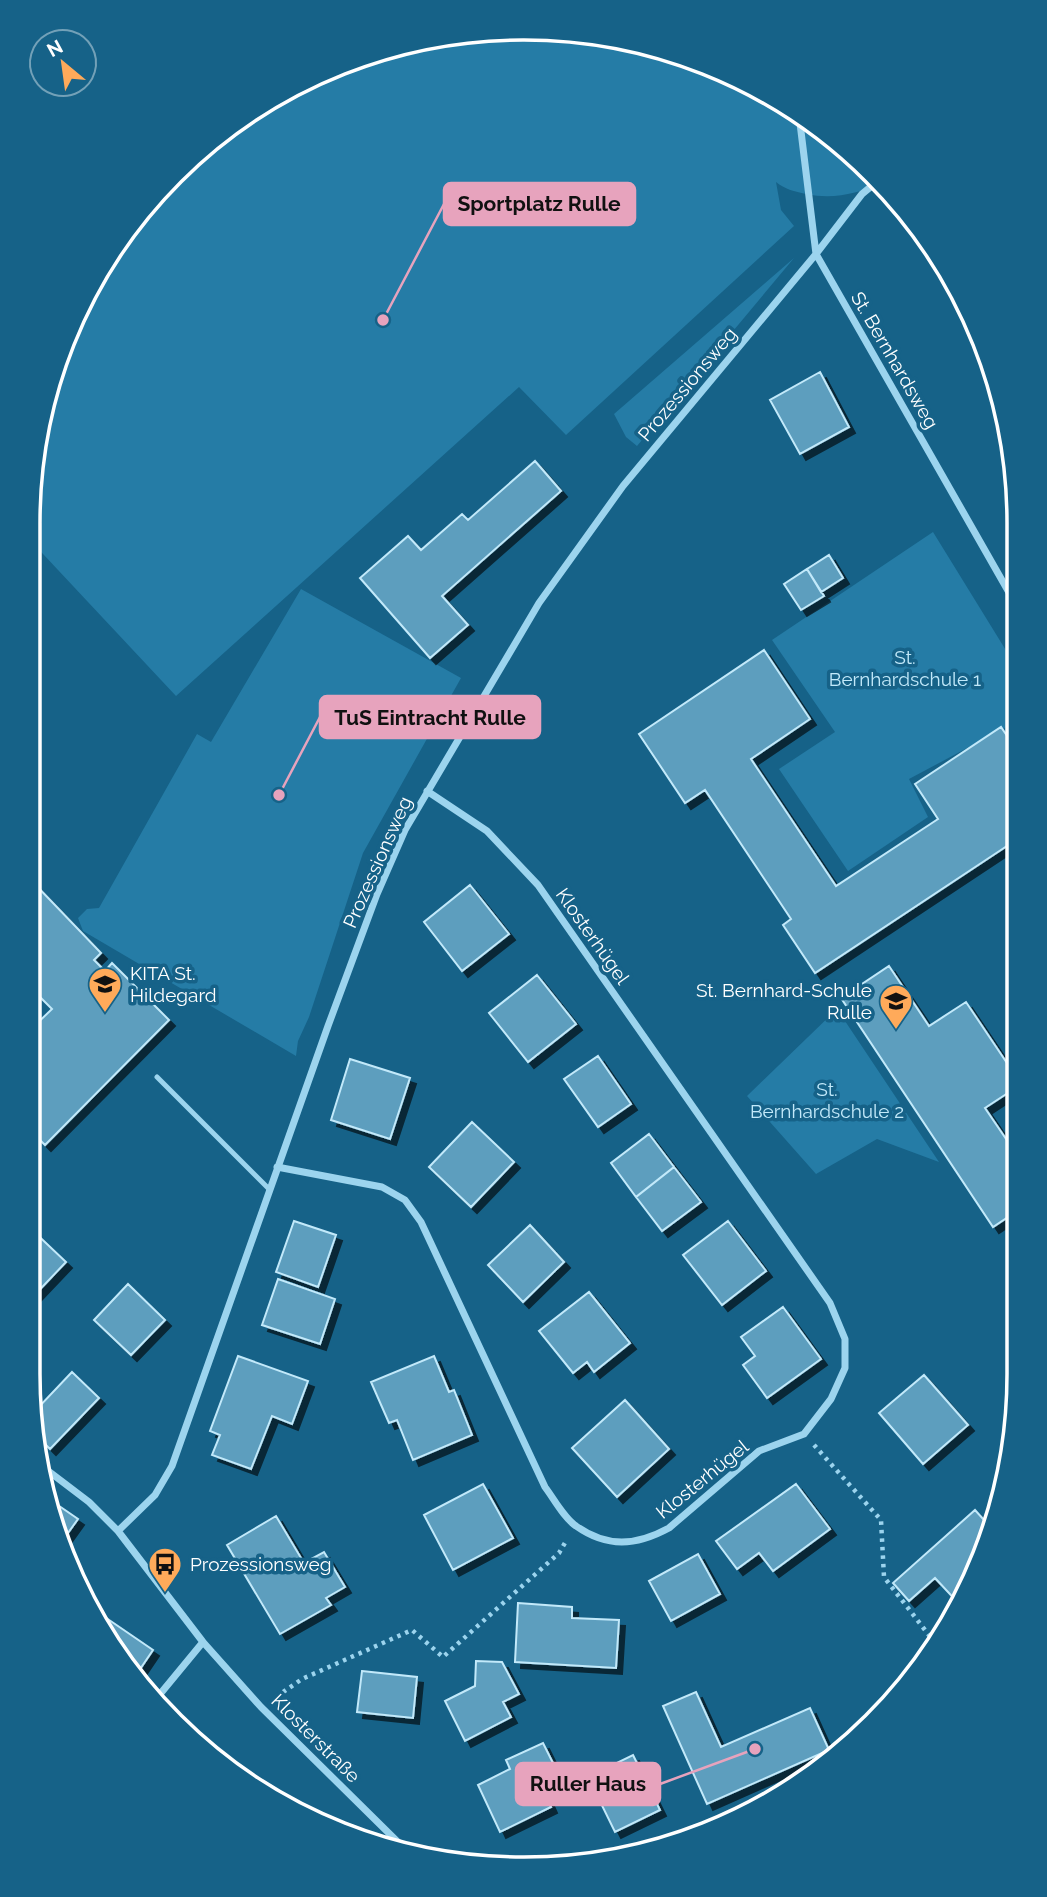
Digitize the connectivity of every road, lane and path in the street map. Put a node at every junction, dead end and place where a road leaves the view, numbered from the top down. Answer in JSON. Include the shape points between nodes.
{"nodes":[{"id":1,"x":801,"y":128,"type":"edge"},
{"id":2,"x":870,"y":187,"type":"edge"},
{"id":3,"x":816,"y":254,"type":"junction"},
{"id":4,"x":1007,"y":589,"type":"edge"},
{"id":5,"x":427,"y":791,"type":"junction"},
{"id":6,"x":157,"y":1077,"type":"dead end"},
{"id":7,"x":276,"y":1167,"type":"junction"},
{"id":8,"x":269,"y":1189,"type":"junction"},
{"id":9,"x":804,"y":1434,"type":"junction"},
{"id":10,"x":51,"y":1473,"type":"edge"},
{"id":11,"x":574,"y":1526,"type":"junction"},
{"id":12,"x":118,"y":1531,"type":"junction"},
{"id":13,"x":929,"y":1635,"type":"edge"},
{"id":14,"x":203,"y":1642,"type":"junction"},
{"id":15,"x":161,"y":1693,"type":"edge"},
{"id":16,"x":261,"y":1707,"type":"junction"},
{"id":17,"x":395,"y":1839,"type":"edge"}],
"edges":[{"from":1,"to":3,"type":"street","name":"St. Bernhardsweg"},
{"from":2,"to":3,"type":"street","name":"Prozessionsweg"},
{"from":3,"to":4,"type":"street","name":"St. Bernhardsweg"},
{"from":3,"to":5,"type":"street","name":"Prozessionsweg","via":[[623,486],[539,603]]},
{"from":5,"to":7,"type":"street","name":"Prozessionsweg","via":[[377,894]]},
{"from":5,"to":9,"type":"street","name":"Klosterhügel","via":[[487,831],[538,885],[830,1303],[845,1339],[845,1368],[831,1399]]},
{"from":6,"to":8,"type":"lane"},
{"from":7,"to":8,"type":"street","name":"Prozessionsweg"},
{"from":7,"to":11,"type":"street","name":"Klosterhügel","via":[[382,1187],[405,1200],[421,1222],[545,1487]]},
{"from":8,"to":12,"type":"street","name":"Prozessionsweg","via":[[172,1466],[155,1495]]},
{"from":9,"to":11,"type":"street","name":"Klosterhügel","via":[[759,1451],[653,1537],[613,1544]]},
{"from":9,"to":13,"type":"path","via":[[881,1520],[884,1577]]},
{"from":10,"to":12,"type":"street","name":"Klosterstraße"},
{"from":11,"to":16,"type":"path","via":[[559,1553],[443,1657],[412,1630],[302,1679]]},
{"from":12,"to":14,"type":"street","name":"Klosterstraße"},
{"from":14,"to":15,"type":"street"},
{"from":14,"to":16,"type":"street","name":"Klosterstraße"},
{"from":16,"to":17,"type":"street","name":"Klosterstraße"}]}
